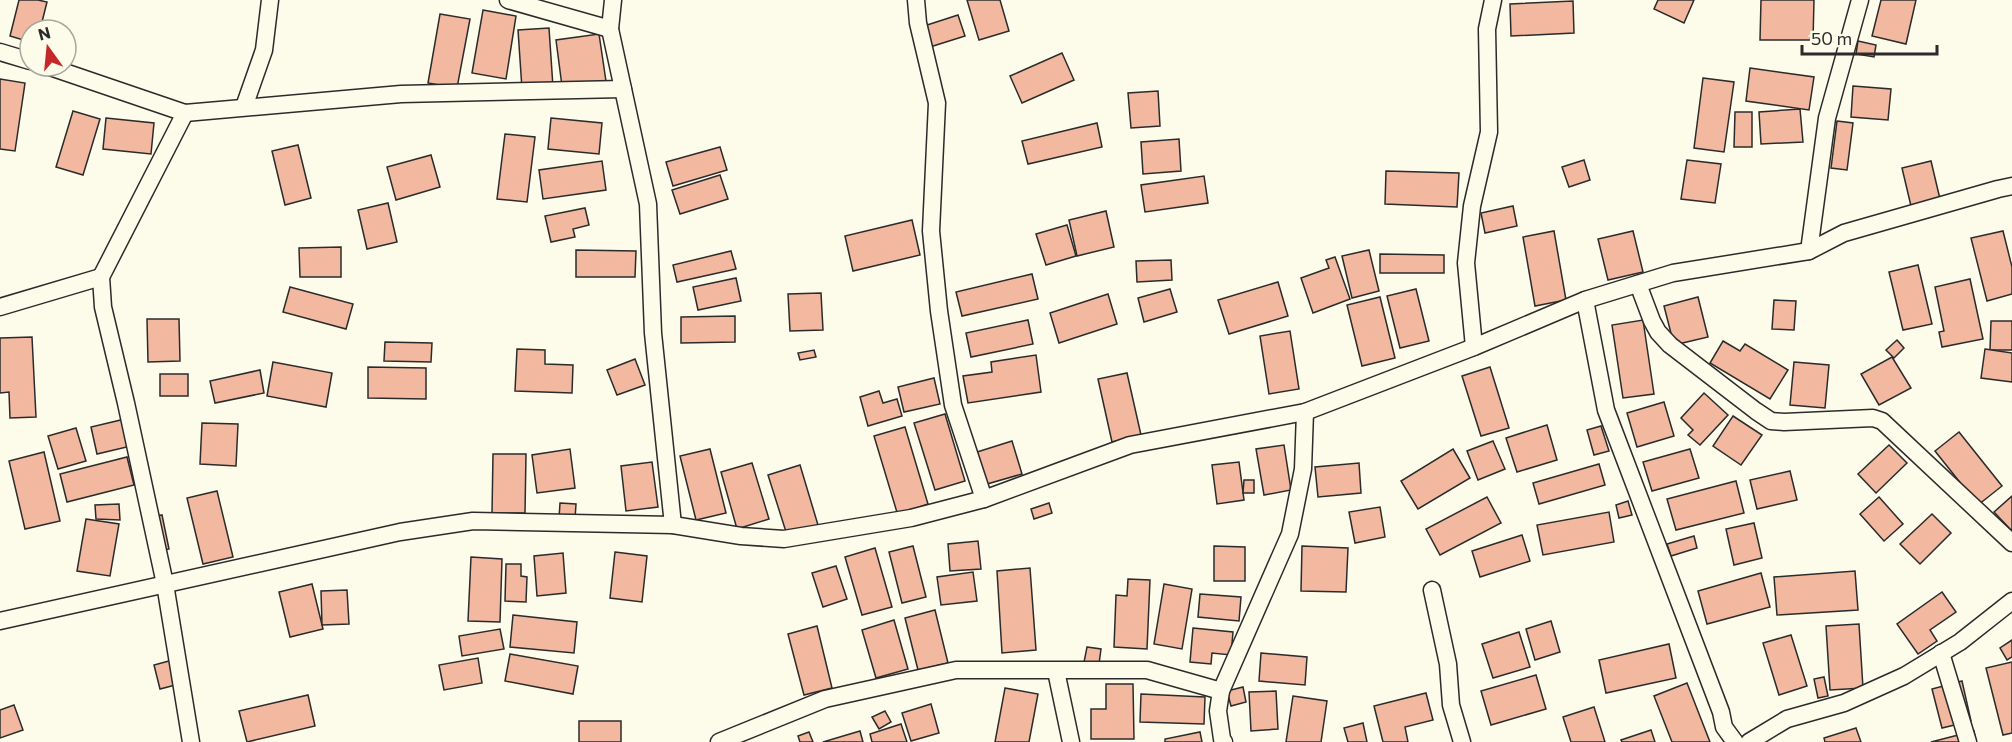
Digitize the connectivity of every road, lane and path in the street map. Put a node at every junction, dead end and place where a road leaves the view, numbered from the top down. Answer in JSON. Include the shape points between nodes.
{"nodes":[{"id":1,"x":270,"y":0,"type":"edge"},
{"id":2,"x":508,"y":0,"type":"edge"},
{"id":3,"x":613,"y":0,"type":"edge"},
{"id":4,"x":916,"y":0,"type":"edge"},
{"id":5,"x":1493,"y":0,"type":"edge"},
{"id":6,"x":1860,"y":0,"type":"edge"},
{"id":7,"x":610,"y":29,"type":"junction"},
{"id":8,"x":0,"y":52,"type":"edge"},
{"id":9,"x":18,"y":57,"type":"edge"},
{"id":10,"x":78,"y":77,"type":"edge"},
{"id":11,"x":623,"y":89,"type":"junction"},
{"id":12,"x":244,"y":106,"type":"junction"},
{"id":13,"x":185,"y":113,"type":"junction"},
{"id":14,"x":2012,"y":186,"type":"edge"},
{"id":15,"x":1809,"y":251,"type":"junction"},
{"id":16,"x":101,"y":277,"type":"junction"},
{"id":17,"x":1638,"y":284,"type":"junction"},
{"id":18,"x":1585,"y":300,"type":"junction"},
{"id":19,"x":0,"y":307,"type":"edge"},
{"id":20,"x":1474,"y":347,"type":"junction"},
{"id":21,"x":1305,"y":412,"type":"junction"},
{"id":22,"x":984,"y":499,"type":"junction"},
{"id":23,"x":673,"y":525,"type":"junction"},
{"id":24,"x":2012,"y":543,"type":"edge"},
{"id":25,"x":165,"y":584,"type":"junction"},
{"id":26,"x":1432,"y":590,"type":"dead end"},
{"id":27,"x":2012,"y":601,"type":"edge"},
{"id":28,"x":0,"y":621,"type":"edge"},
{"id":29,"x":1941,"y":654,"type":"junction"},
{"id":30,"x":1056,"y":671,"type":"junction"},
{"id":31,"x":1221,"y":691,"type":"junction"},
{"id":32,"x":191,"y":742,"type":"edge"},
{"id":33,"x":719,"y":742,"type":"edge"},
{"id":34,"x":1071,"y":742,"type":"edge"},
{"id":35,"x":1224,"y":742,"type":"edge"},
{"id":36,"x":1462,"y":742,"type":"edge"},
{"id":37,"x":1735,"y":742,"type":"edge"},
{"id":38,"x":1749,"y":742,"type":"edge"},
{"id":39,"x":1968,"y":742,"type":"edge"}],
"edges":[{"from":1,"to":12,"type":"street","via":[[264,50]]},
{"from":2,"to":7,"type":"street"},
{"from":3,"to":7,"type":"street"},
{"from":4,"to":22,"type":"street","via":[[937,104],[931,231],[939,311],[953,405]]},
{"from":5,"to":20,"type":"street","via":[[1487,29],[1490,132],[1472,206],[1466,263]]},
{"from":6,"to":15,"type":"street","via":[[1827,118]]},
{"from":7,"to":11,"type":"street"},
{"from":8,"to":9,"type":"street"},
{"from":10,"to":13,"type":"street"},
{"from":11,"to":12,"type":"street","via":[[401,94]]},
{"from":11,"to":23,"type":"street","via":[[648,204],[653,333]]},
{"from":12,"to":13,"type":"street"},
{"from":13,"to":16,"type":"street"},
{"from":14,"to":15,"type":"street","via":[[1845,233]]},
{"from":15,"to":17,"type":"street","via":[[1673,273]]},
{"from":16,"to":19,"type":"street"},
{"from":16,"to":25,"type":"street","via":[[103,308]]},
{"from":17,"to":18,"type":"street"},
{"from":17,"to":24,"type":"street","via":[[1658,332],[1670,345],[1756,411],[1771,421],[1882,421]]},
{"from":18,"to":20,"type":"street"},
{"from":18,"to":37,"type":"street","via":[[1606,410],[1724,727]]},
{"from":20,"to":21,"type":"street"},
{"from":21,"to":22,"type":"street","via":[[1130,445]]},
{"from":21,"to":31,"type":"street","via":[[1304,469],[1290,534]]},
{"from":22,"to":23,"type":"street","via":[[911,518],[784,539]]},
{"from":23,"to":25,"type":"street","via":[[473,521],[400,532]]},
{"from":25,"to":28,"type":"street"},
{"from":25,"to":32,"type":"street"},
{"from":26,"to":36,"type":"street","via":[[1448,664],[1451,705]]},
{"from":27,"to":29,"type":"street"},
{"from":29,"to":38,"type":"street","via":[[1844,703],[1787,719]]},
{"from":29,"to":39,"type":"street"},
{"from":30,"to":31,"type":"street","via":[[1147,670]]},
{"from":30,"to":33,"type":"street","via":[[956,670],[825,699]]},
{"from":30,"to":34,"type":"street"},
{"from":31,"to":35,"type":"street","via":[[1218,711]]}]}
